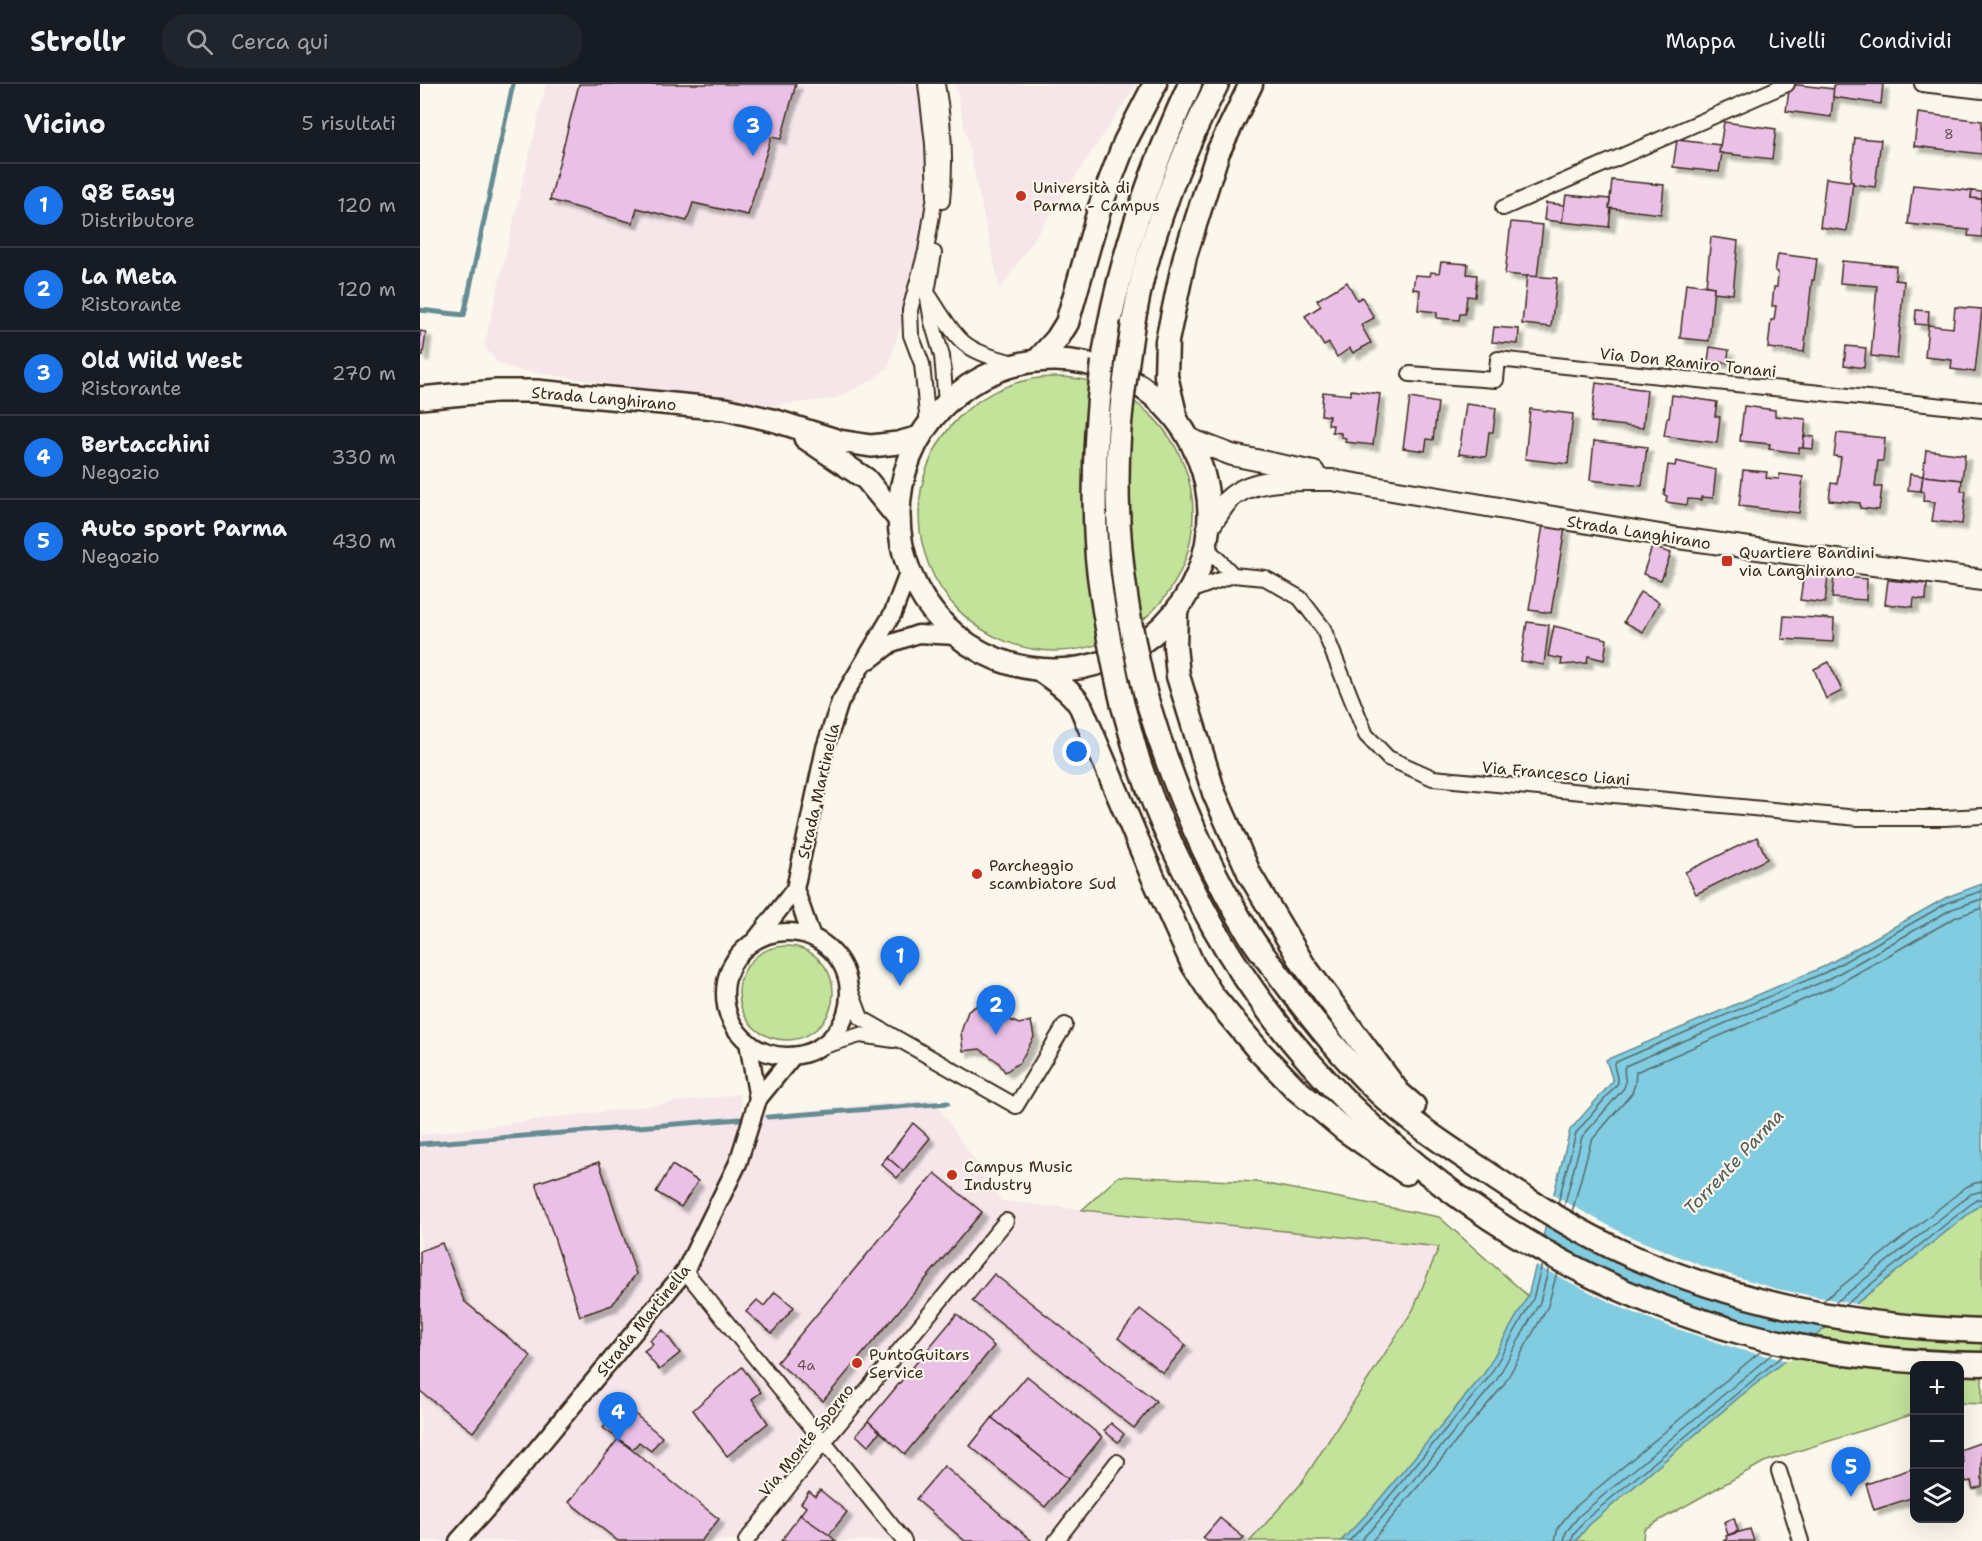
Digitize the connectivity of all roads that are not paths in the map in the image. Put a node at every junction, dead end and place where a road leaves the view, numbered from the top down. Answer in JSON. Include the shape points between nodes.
{"nodes":[{"id":1,"x":926,"y":84,"type":"edge"},
{"id":2,"x":937,"y":84,"type":"edge"},
{"id":3,"x":1155,"y":84,"type":"edge"},
{"id":4,"x":1190,"y":84,"type":"edge"},
{"id":5,"x":1217,"y":84,"type":"edge"},
{"id":6,"x":1251,"y":84,"type":"edge"},
{"id":7,"x":1787,"y":84,"type":"edge"},
{"id":8,"x":1922,"y":84,"type":"edge"},
{"id":9,"x":1982,"y":91,"type":"edge"},
{"id":10,"x":1503,"y":208,"type":"dead end"},
{"id":11,"x":927,"y":292,"type":"junction"},
{"id":12,"x":1028,"y":362,"type":"junction"},
{"id":13,"x":1410,"y":374,"type":"dead end"},
{"id":14,"x":424,"y":399,"type":"edge"},
{"id":15,"x":946,"y":403,"type":"junction"},
{"id":16,"x":1982,"y":410,"type":"edge"},
{"id":17,"x":1176,"y":418,"type":"junction"},
{"id":18,"x":776,"y":421,"type":"junction"},
{"id":19,"x":924,"y":431,"type":"junction"},
{"id":20,"x":1190,"y":439,"type":"junction"},
{"id":21,"x":1332,"y":480,"type":"junction"},
{"id":22,"x":899,"y":519,"type":"junction"},
{"id":23,"x":1208,"y":537,"type":"junction"},
{"id":24,"x":909,"y":571,"type":"junction"},
{"id":25,"x":1233,"y":575,"type":"junction"},
{"id":26,"x":1981,"y":575,"type":"edge"},
{"id":27,"x":1190,"y":591,"type":"junction"},
{"id":28,"x":1176,"y":612,"type":"junction"},
{"id":29,"x":957,"y":636,"type":"junction"},
{"id":30,"x":864,"y":664,"type":"junction"},
{"id":31,"x":1040,"y":670,"type":"junction"},
{"id":32,"x":1982,"y":816,"type":"edge"},
{"id":33,"x":795,"y":889,"type":"junction"},
{"id":34,"x":811,"y":935,"type":"junction"},
{"id":35,"x":757,"y":938,"type":"junction"},
{"id":36,"x":849,"y":986,"type":"junction"},
{"id":37,"x":1065,"y":1025,"type":"dead end"},
{"id":38,"x":902,"y":1041,"type":"junction"},
{"id":39,"x":748,"y":1042,"type":"junction"},
{"id":40,"x":821,"y":1047,"type":"junction"},
{"id":41,"x":793,"y":1056,"type":"junction"},
{"id":42,"x":758,"y":1099,"type":"junction"},
{"id":43,"x":1511,"y":1189,"type":"junction"},
{"id":44,"x":1482,"y":1213,"type":"junction"},
{"id":45,"x":1006,"y":1221,"type":"dead end"},
{"id":46,"x":685,"y":1271,"type":"junction"},
{"id":47,"x":1982,"y":1331,"type":"edge"},
{"id":48,"x":1982,"y":1364,"type":"edge"},
{"id":49,"x":824,"y":1442,"type":"junction"},
{"id":50,"x":1117,"y":1462,"type":"dead end"},
{"id":51,"x":1779,"y":1472,"type":"dead end"},
{"id":52,"x":458,"y":1541,"type":"edge"},
{"id":53,"x":746,"y":1541,"type":"edge"},
{"id":54,"x":904,"y":1541,"type":"edge"},
{"id":55,"x":1056,"y":1541,"type":"edge"},
{"id":56,"x":1801,"y":1541,"type":"edge"}],
"edges":[{"from":1,"to":19,"type":"street","via":[[935,196],[910,310],[911,334],[922,364]]},
{"from":2,"to":11,"type":"street","via":[[945,169]]},
{"from":3,"to":12,"type":"highway","via":[[1125,142],[1100,207],[1067,323],[1057,339]]},
{"from":4,"to":44,"type":"highway","bridge":true,"via":[[1165,138],[1129,242],[1110,319],[1097,416],[1097,558],[1123,706],[1143,774],[1175,850],[1215,929],[1251,985],[1289,1037],[1370,1124],[1404,1155]]},
{"from":5,"to":43,"type":"highway","bridge":true,"via":[[1162,212],[1145,266],[1133,323],[1119,438],[1118,510],[1127,614],[1147,700],[1188,818],[1252,939],[1326,1038],[1381,1095]]},
{"from":6,"to":17,"type":"highway","via":[[1218,152],[1185,256],[1167,341],[1166,376]]},
{"from":7,"to":10,"type":"street"},
{"from":8,"to":9,"type":"street"},
{"from":11,"to":12,"type":"street","via":[[964,343],[988,356]]},
{"from":11,"to":15,"type":"street","via":[[942,356]]},
{"from":12,"to":15,"type":"main road","name":"Strada Langhirano","via":[[979,379]]},
{"from":12,"to":17,"type":"main road","name":"Strada Langhirano","via":[[1064,359],[1114,371],[1144,388]]},
{"from":13,"to":16,"type":"street","name":"Via Don Ramiro Tonani","via":[[1496,381],[1498,358]]},
{"from":14,"to":18,"type":"main road","name":"Strada Langhirano","via":[[536,391],[725,409]]},
{"from":15,"to":19,"type":"main road","name":"Strada Langhirano"},
{"from":17,"to":20,"type":"main road","name":"Strada Langhirano"},
{"from":18,"to":19,"type":"main road","name":"Strada Langhirano","via":[[839,441],[871,446],[898,443]]},
{"from":18,"to":22,"type":"main road","name":"Strada Langhirano","via":[[866,478]]},
{"from":19,"to":22,"type":"main road","name":"Strada Langhirano","via":[[908,463]]},
{"from":20,"to":21,"type":"main road","name":"Strada Langhirano"},
{"from":20,"to":23,"type":"main road","name":"Strada Langhirano","via":[[1206,482]]},
{"from":21,"to":23,"type":"main road","name":"Strada Langhirano","via":[[1283,480],[1245,489],[1229,500]]},
{"from":21,"to":26,"type":"main road","name":"Strada Langhirano","via":[[1678,538]]},
{"from":22,"to":24,"type":"main road","name":"Strada Langhirano"},
{"from":23,"to":25,"type":"street"},
{"from":23,"to":27,"type":"main road","name":"Strada Langhirano"},
{"from":24,"to":29,"type":"main road","name":"Strada Langhirano","via":[[932,610]]},
{"from":24,"to":30,"type":"street","name":"Strada Martinella","via":[[893,613]]},
{"from":25,"to":27,"type":"street","name":"Via Francesco Liani"},
{"from":25,"to":32,"type":"street","name":"Via Francesco Liani","via":[[1265,578],[1300,598],[1323,628],[1366,735],[1388,758],[1433,778],[1858,818]]},
{"from":27,"to":28,"type":"main road","name":"Strada Langhirano"},
{"from":28,"to":31,"type":"main road","name":"Strada Langhirano","via":[[1148,639],[1115,659],[1078,669]]},
{"from":28,"to":43,"type":"highway","via":[[1178,676],[1214,793],[1250,875],[1303,964],[1399,1093]]},
{"from":29,"to":30,"type":"street","name":"Strada Martinella","via":[[918,634],[892,643]]},
{"from":29,"to":31,"type":"main road","name":"Strada Langhirano","via":[[1010,665]]},
{"from":30,"to":33,"type":"street","name":"Strada Martinella","via":[[840,702],[825,748]]},
{"from":31,"to":44,"type":"highway","via":[[1081,706],[1193,965],[1214,996],[1297,1090],[1346,1131],[1450,1203]]},
{"from":33,"to":34,"type":"street"},
{"from":33,"to":35,"type":"street","name":"Strada Martinella"},
{"from":34,"to":35,"type":"street","via":[[793,931]]},
{"from":34,"to":36,"type":"street","via":[[837,955]]},
{"from":35,"to":39,"type":"street","name":"Strada Martinella","via":[[741,951],[730,968],[725,988],[726,1008],[734,1027]]},
{"from":36,"to":38,"type":"street","via":[[861,1018]]},
{"from":36,"to":40,"type":"street","via":[[844,1020]]},
{"from":37,"to":38,"type":"street","via":[[1016,1106]]},
{"from":38,"to":40,"type":"street","via":[[860,1035]]},
{"from":39,"to":41,"type":"street","name":"Strada Martinella","via":[[777,1056]]},
{"from":39,"to":42,"type":"street","name":"Strada Martinella"},
{"from":40,"to":41,"type":"street","name":"Strada Martinella"},
{"from":41,"to":42,"type":"street","name":"Strada Martinella"},
{"from":42,"to":46,"type":"street","name":"Strada Martinella","via":[[738,1163]]},
{"from":43,"to":47,"type":"highway","via":[[1630,1255],[1747,1298],[1850,1320]]},
{"from":44,"to":48,"type":"highway","via":[[1518,1237],[1640,1298],[1735,1330],[1873,1358]]},
{"from":45,"to":49,"type":"street","name":"Via Monte Sporno"},
{"from":46,"to":49,"type":"street"},
{"from":46,"to":52,"type":"street","name":"Strada Martinella"},
{"from":49,"to":53,"type":"street","name":"Via Monte Sporno"},
{"from":49,"to":54,"type":"street"},
{"from":50,"to":55,"type":"street"},
{"from":51,"to":56,"type":"street"}]}
